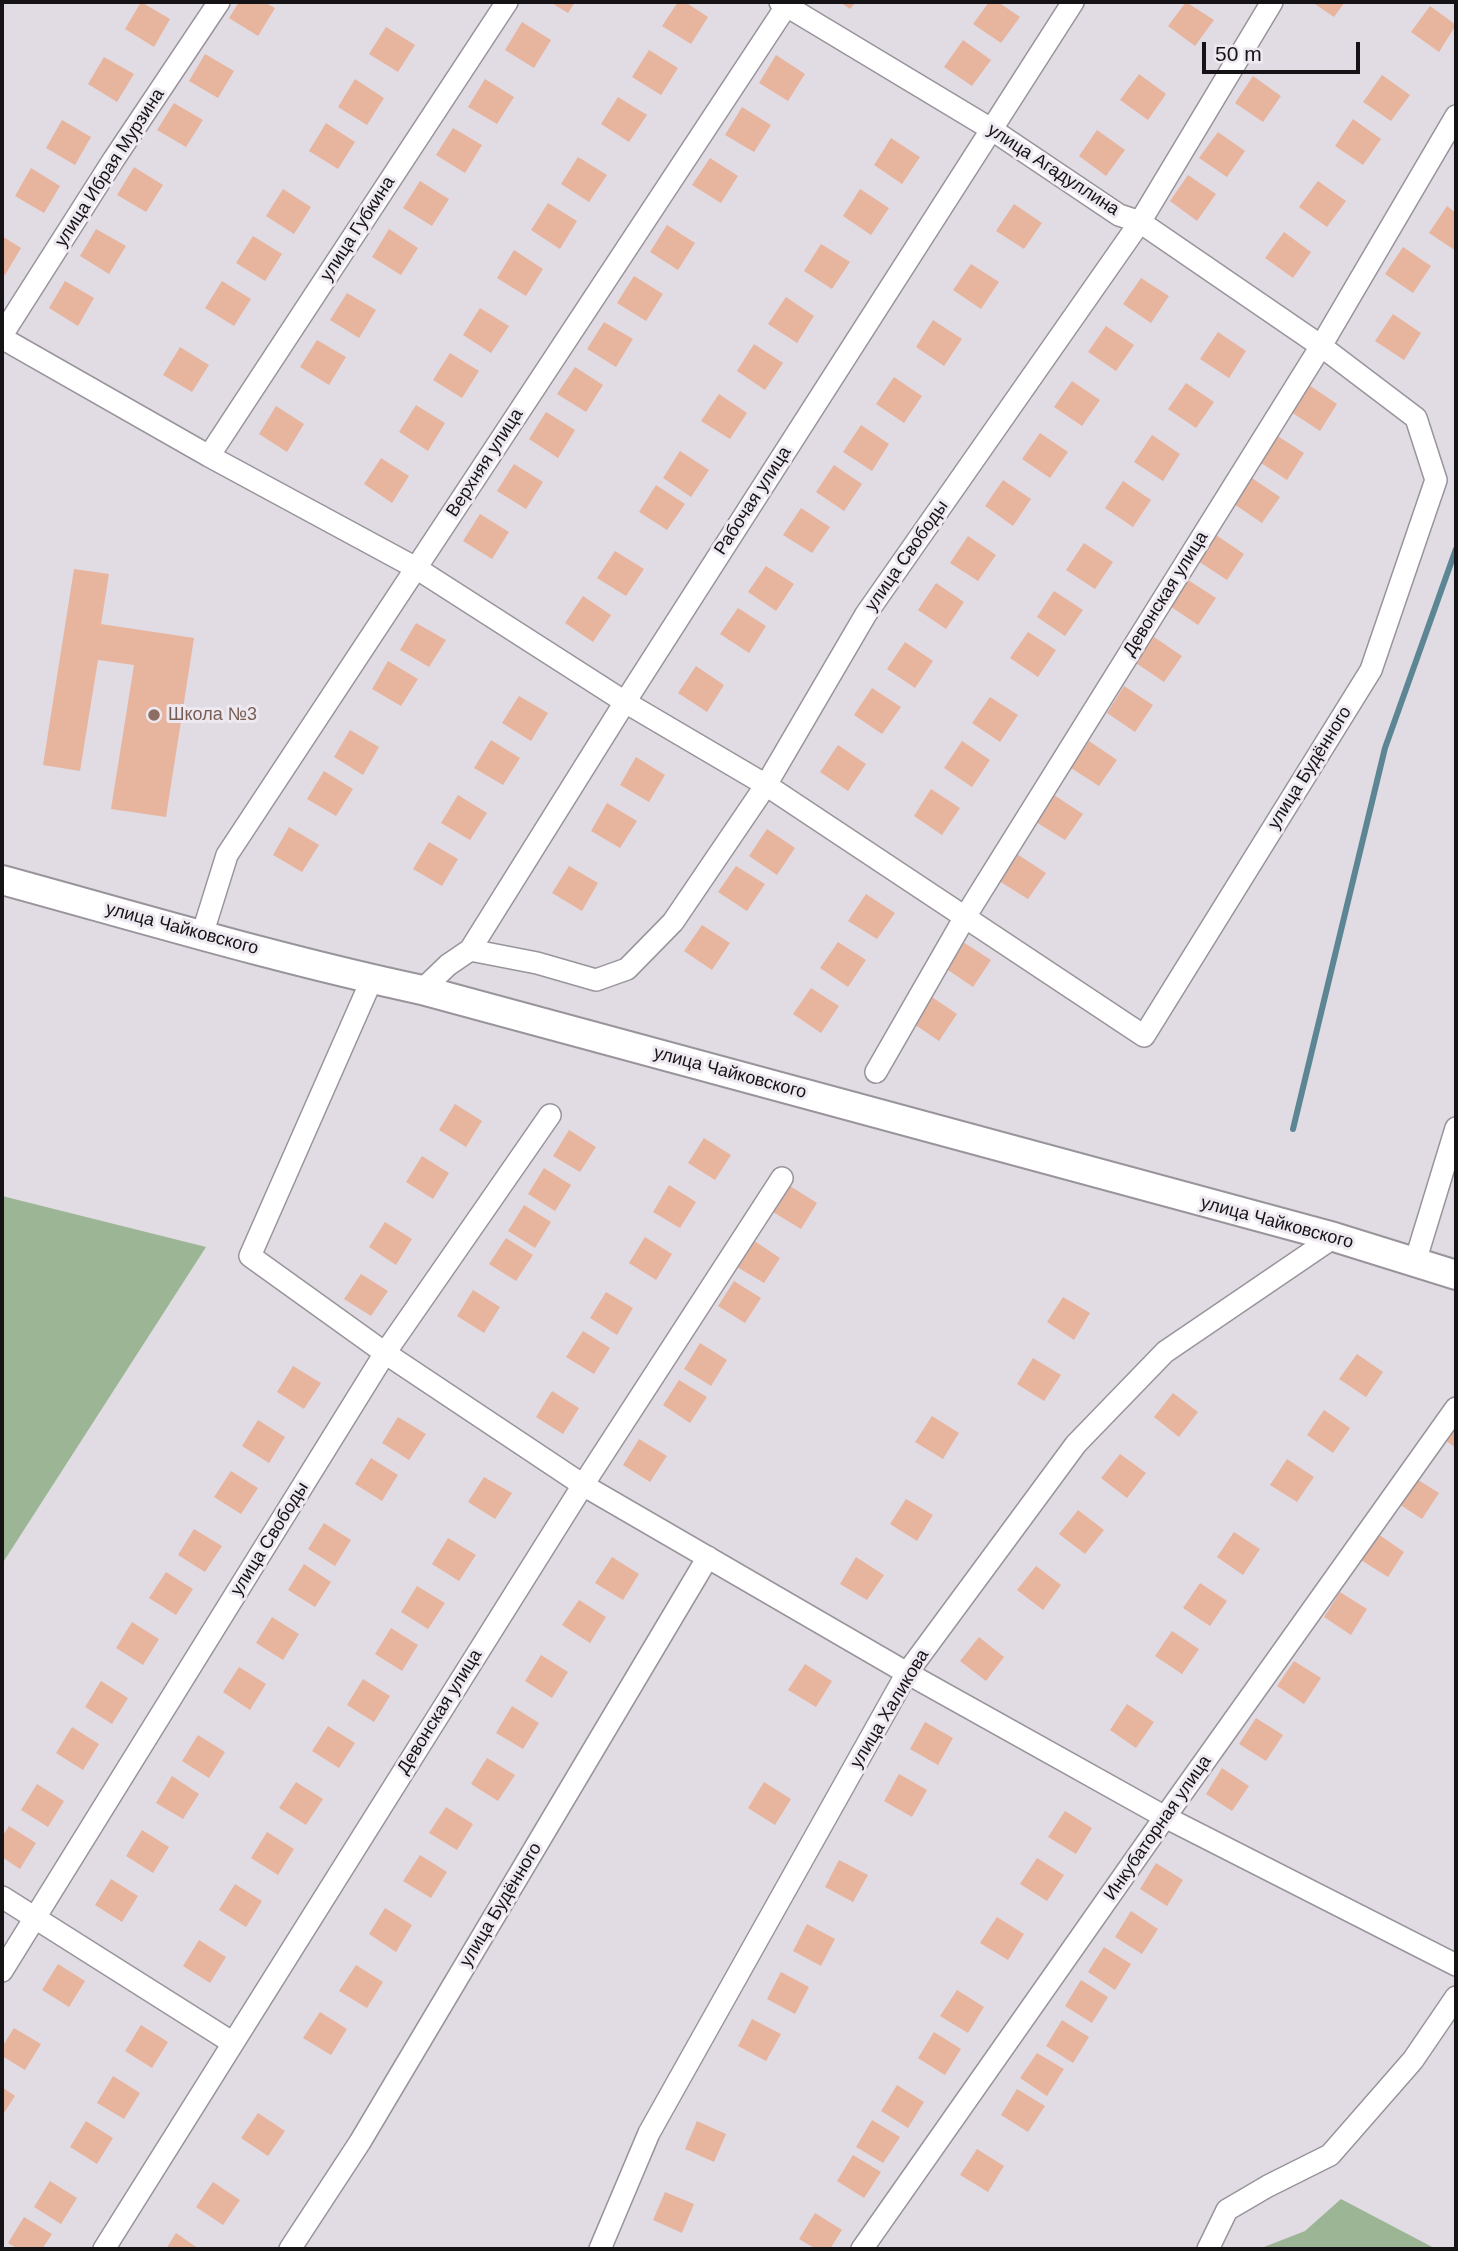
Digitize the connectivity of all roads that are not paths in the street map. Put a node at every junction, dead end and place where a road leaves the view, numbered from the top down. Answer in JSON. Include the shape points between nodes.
{"nodes":[{"id":1,"x":219,"y":2,"type":"edge"},
{"id":2,"x":507,"y":2,"type":"edge"},
{"id":3,"x":1073,"y":2,"type":"edge"},
{"id":4,"x":1272,"y":2,"type":"edge"},
{"id":5,"x":785,"y":3,"type":"edge"},
{"id":6,"x":1456,"y":117,"type":"edge"},
{"id":7,"x":991,"y":129,"type":"junction"},
{"id":8,"x":1140,"y":222,"type":"junction"},
{"id":9,"x":2,"y":337,"type":"edge"},
{"id":10,"x":1321,"y":346,"type":"junction"},
{"id":11,"x":209,"y":456,"type":"junction"},
{"id":12,"x":1436,"y":480,"type":"joint"},
{"id":13,"x":416,"y":568,"type":"junction"},
{"id":14,"x":625,"y":702,"type":"junction"},
{"id":15,"x":766,"y":785,"type":"junction"},
{"id":16,"x":2,"y":880,"type":"edge"},
{"id":17,"x":965,"y":917,"type":"junction"},
{"id":18,"x":202,"y":935,"type":"junction"},
{"id":19,"x":470,"y":950,"type":"junction"},
{"id":20,"x":372,"y":979,"type":"junction"},
{"id":21,"x":422,"y":990,"type":"junction"},
{"id":22,"x":876,"y":1072,"type":"dead end"},
{"id":23,"x":550,"y":1115,"type":"dead end"},
{"id":24,"x":1456,"y":1128,"type":"edge"},
{"id":25,"x":782,"y":1178,"type":"dead end"},
{"id":26,"x":1334,"y":1237,"type":"junction"},
{"id":27,"x":1415,"y":1262,"type":"junction"},
{"id":28,"x":1456,"y":1275,"type":"edge"},
{"id":29,"x":385,"y":1353,"type":"junction"},
{"id":30,"x":1456,"y":1408,"type":"edge"},
{"id":31,"x":583,"y":1485,"type":"junction"},
{"id":32,"x":708,"y":1558,"type":"junction"},
{"id":33,"x":907,"y":1673,"type":"junction"},
{"id":34,"x":1165,"y":1817,"type":"junction"},
{"id":35,"x":2,"y":1897,"type":"edge"},
{"id":36,"x":36,"y":1917,"type":"junction"},
{"id":37,"x":1456,"y":1965,"type":"edge"},
{"id":38,"x":2,"y":1971,"type":"edge"},
{"id":39,"x":1456,"y":1997,"type":"edge"},
{"id":40,"x":233,"y":2043,"type":"junction"},
{"id":41,"x":104,"y":2249,"type":"edge"},
{"id":42,"x":290,"y":2249,"type":"edge"},
{"id":43,"x":600,"y":2249,"type":"edge"},
{"id":44,"x":862,"y":2249,"type":"edge"},
{"id":45,"x":1208,"y":2249,"type":"edge"}],
"edges":[{"from":1,"to":9,"type":"street","name":"улица Ибрая Мурзина"},
{"from":2,"to":11,"type":"street","name":"улица Губкина"},
{"from":3,"to":7,"type":"street","name":"Рабочая улица"},
{"from":4,"to":8,"type":"street","name":"улица Свободы"},
{"from":5,"to":7,"type":"street","name":"улица Агадуллина"},
{"from":5,"to":13,"type":"street","name":"Верхняя улица"},
{"from":6,"to":10,"type":"street","name":"Девонская улица"},
{"from":7,"to":8,"type":"street","name":"улица Агадуллина","via":[[1119,215]]},
{"from":7,"to":14,"type":"street","name":"Рабочая улица"},
{"from":8,"to":10,"type":"street","name":"улица Агадуллина"},
{"from":8,"to":15,"type":"street","name":"улица Свободы","via":[[866,614]]},
{"from":9,"to":11,"type":"street"},
{"from":10,"to":12,"type":"street","name":"улица Агадуллина","via":[[1416,418]]},
{"from":10,"to":17,"type":"street","name":"Девонская улица"},
{"from":11,"to":13,"type":"street"},
{"from":12,"to":17,"type":"street","name":"улица Будённого","via":[[1371,670],[1144,1037]]},
{"from":13,"to":14,"type":"street"},
{"from":13,"to":18,"type":"street","name":"Верхняя улица","via":[[227,855]]},
{"from":14,"to":15,"type":"street"},
{"from":14,"to":19,"type":"street","name":"Рабочая улица"},
{"from":15,"to":17,"type":"street"},
{"from":15,"to":19,"type":"street","name":"улица Свободы","via":[[673,922],[627,970],[596,980]]},
{"from":16,"to":18,"type":"main road","name":"улица Чайковского"},
{"from":17,"to":22,"type":"street","name":"Девонская улица"},
{"from":18,"to":20,"type":"main road","name":"улица Чайковского"},
{"from":19,"to":21,"type":"street","name":"Рабочая улица"},
{"from":20,"to":21,"type":"main road","name":"улица Чайковского"},
{"from":20,"to":29,"type":"street","via":[[250,1256]]},
{"from":21,"to":26,"type":"main road","name":"улица Чайковского"},
{"from":23,"to":29,"type":"street","name":"улица Свободы"},
{"from":24,"to":27,"type":"street"},
{"from":25,"to":31,"type":"street","name":"Девонская улица"},
{"from":26,"to":27,"type":"main road","name":"улица Чайковского"},
{"from":26,"to":33,"type":"street","name":"улица Халикова","via":[[1156,1361],[1076,1444]]},
{"from":27,"to":28,"type":"main road","name":"улица Чайковского"},
{"from":29,"to":31,"type":"street"},
{"from":29,"to":36,"type":"street","name":"улица Свободы"},
{"from":30,"to":34,"type":"street","name":"Инкубаторная улица"},
{"from":31,"to":32,"type":"street"},
{"from":31,"to":40,"type":"street","name":"Девонская улица"},
{"from":32,"to":33,"type":"street"},
{"from":32,"to":42,"type":"street","name":"улица Будённого","via":[[360,2142]]},
{"from":33,"to":34,"type":"street"},
{"from":33,"to":43,"type":"street","name":"улица Халикова","via":[[649,2133]]},
{"from":34,"to":37,"type":"street"},
{"from":34,"to":44,"type":"street","name":"Инкубаторная улица"},
{"from":35,"to":36,"type":"street"},
{"from":36,"to":38,"type":"street","name":"улица Свободы"},
{"from":36,"to":40,"type":"street"},
{"from":39,"to":45,"type":"street","via":[[1413,2060],[1330,2155],[1227,2210]]},
{"from":40,"to":41,"type":"street","name":"Девонская улица"}]}
